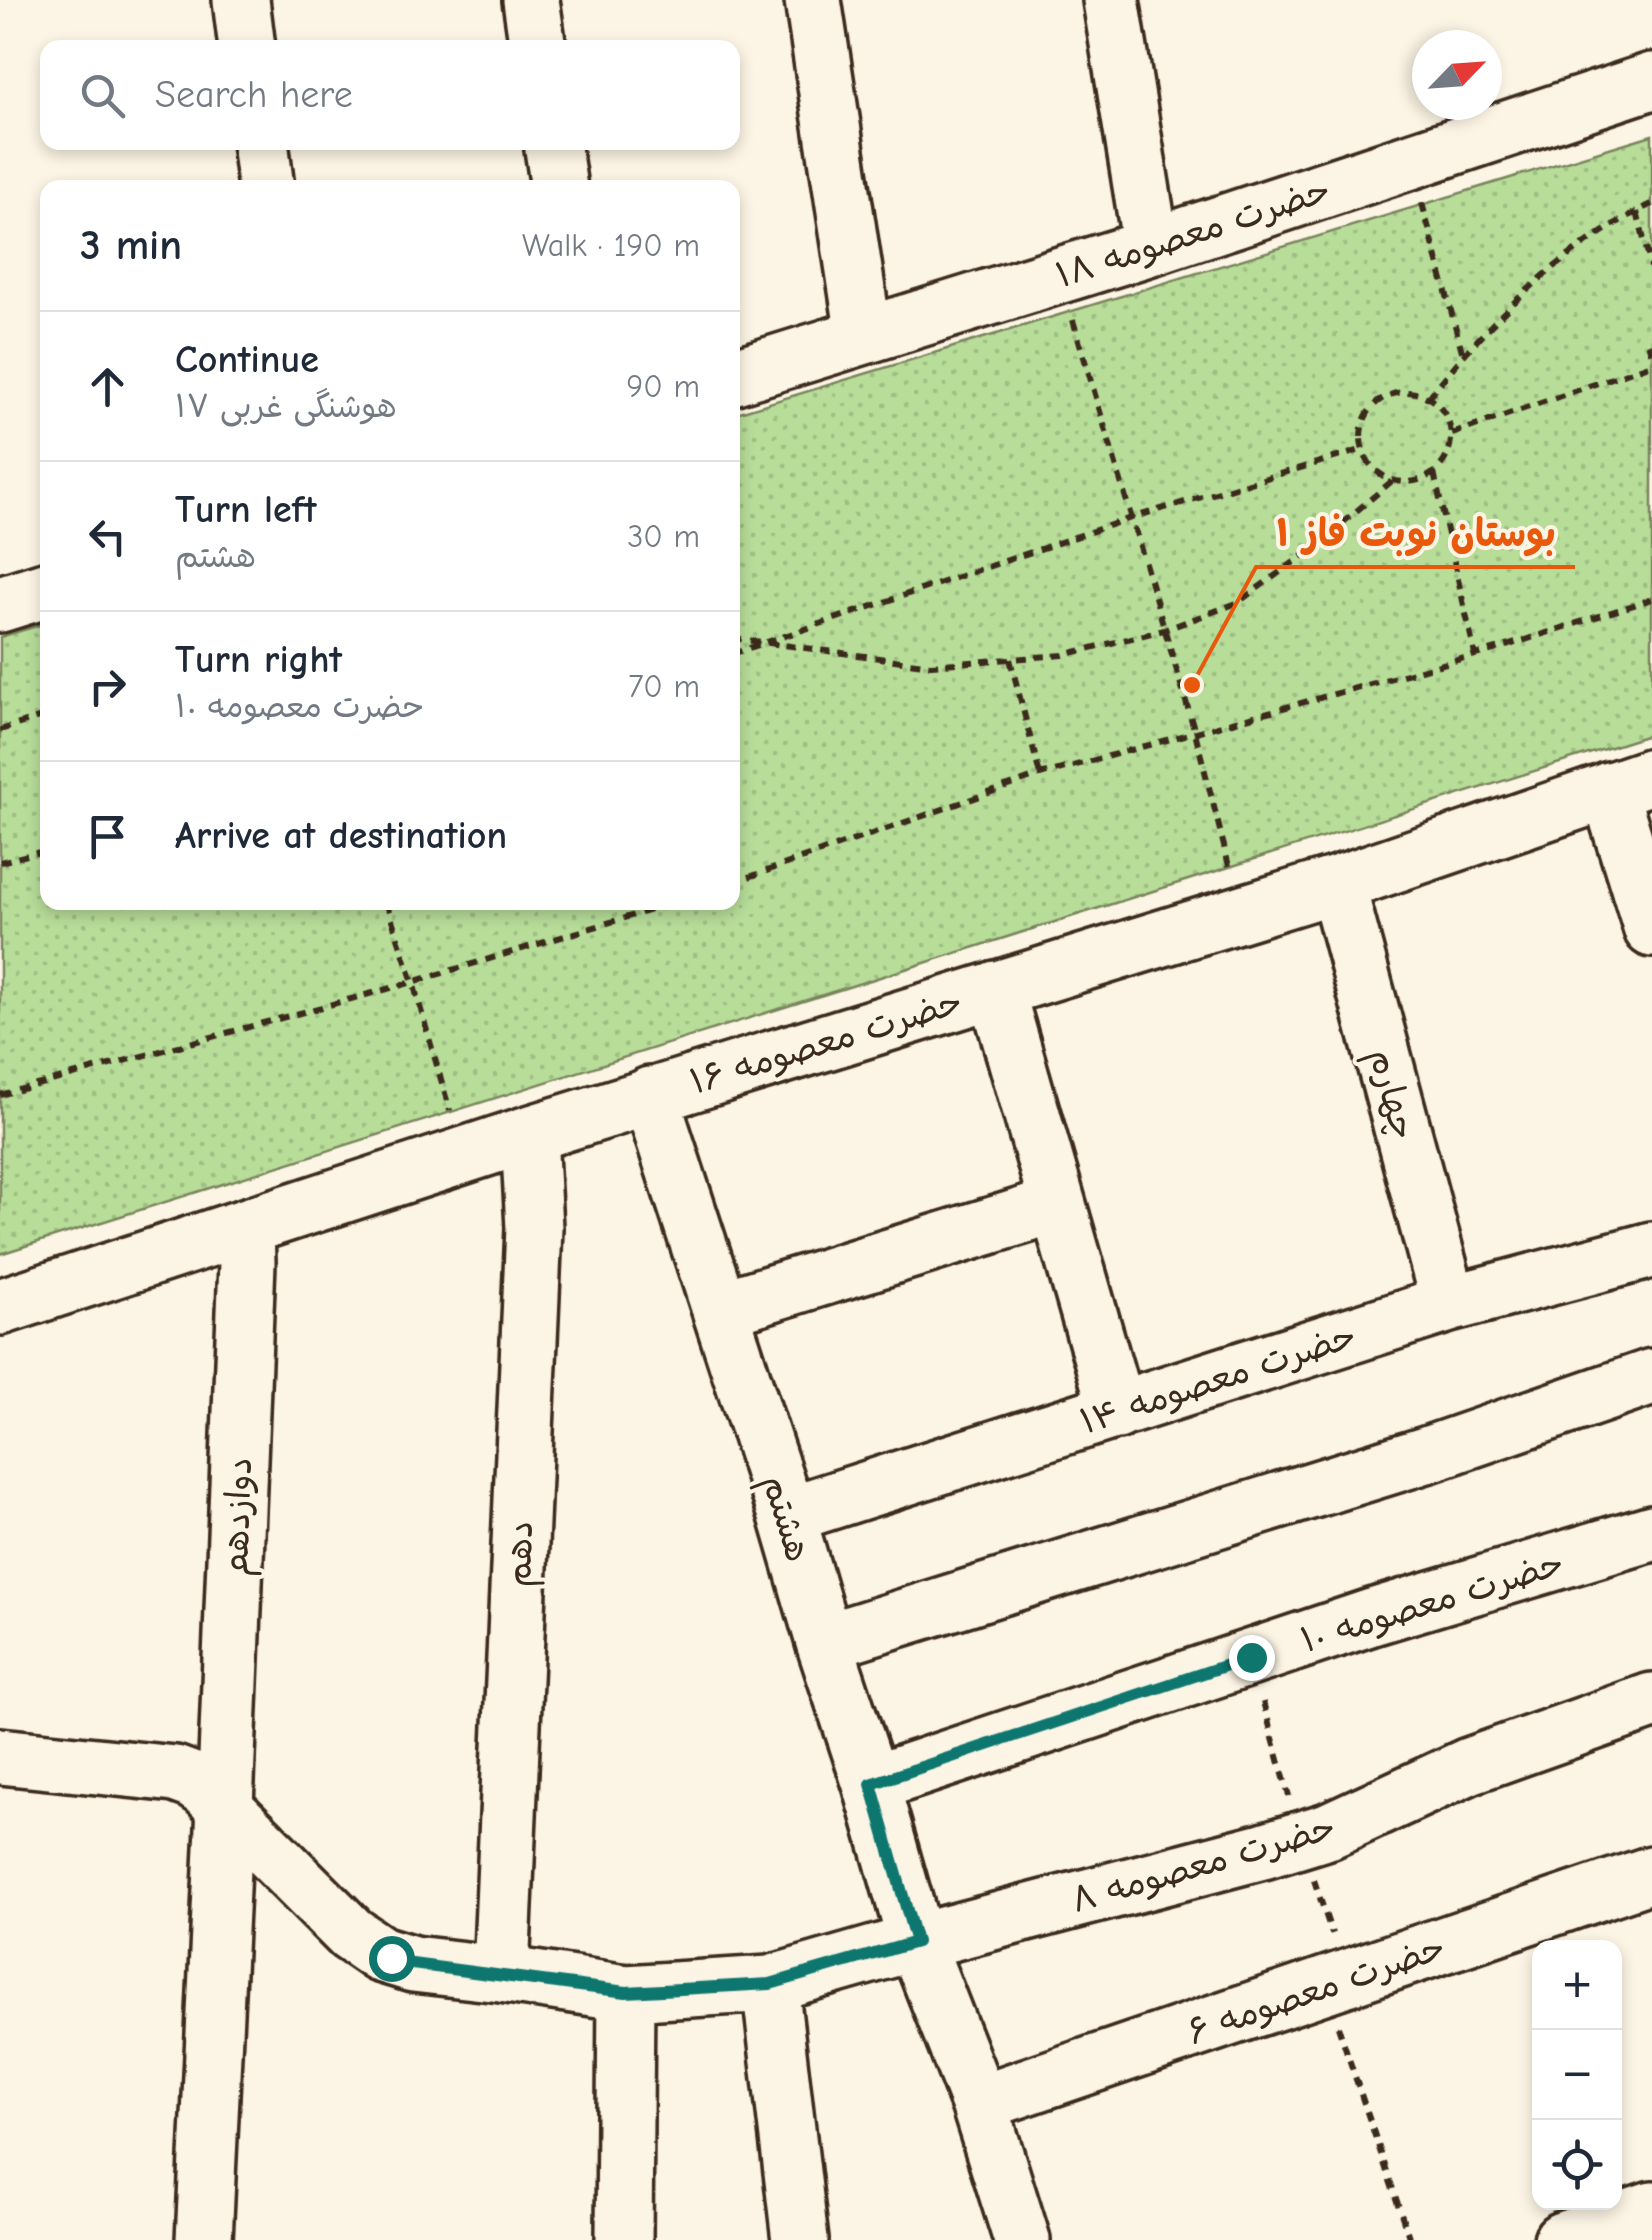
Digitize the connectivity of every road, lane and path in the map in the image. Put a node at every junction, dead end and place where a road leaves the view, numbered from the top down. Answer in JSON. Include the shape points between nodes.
{"nodes":[{"id":1,"x":241,"y":0,"type":"edge"},
{"id":2,"x":531,"y":0,"type":"edge"},
{"id":3,"x":813,"y":0,"type":"edge"},
{"id":4,"x":1111,"y":0,"type":"edge"},
{"id":5,"x":246,"y":40,"type":"edge"},
{"id":6,"x":537,"y":40,"type":"edge"},
{"id":7,"x":1652,"y":81,"type":"edge"},
{"id":8,"x":261,"y":150,"type":"edge"},
{"id":9,"x":553,"y":150,"type":"edge"},
{"id":10,"x":1411,"y":161,"type":"junction"},
{"id":11,"x":265,"y":180,"type":"edge"},
{"id":12,"x":558,"y":180,"type":"edge"},
{"id":13,"x":1652,"y":204,"type":"edge"},
{"id":14,"x":1637,"y":212,"type":"junction"},
{"id":15,"x":1151,"y":248,"type":"junction"},
{"id":16,"x":1652,"y":271,"type":"edge"},
{"id":17,"x":1060,"y":276,"type":"junction"},
{"id":18,"x":864,"y":336,"type":"junction"},
{"id":19,"x":1652,"y":345,"type":"edge"},
{"id":20,"x":1652,"y":355,"type":"edge"},
{"id":21,"x":1464,"y":356,"type":"junction"},
{"id":22,"x":1652,"y":364,"type":"edge"},
{"id":23,"x":740,"y":375,"type":"edge"},
{"id":24,"x":1429,"y":397,"type":"junction"},
{"id":25,"x":1452,"y":434,"type":"junction"},
{"id":26,"x":1361,"y":450,"type":"junction"},
{"id":27,"x":1434,"y":473,"type":"junction"},
{"id":28,"x":1392,"y":481,"type":"junction"},
{"id":29,"x":1131,"y":518,"type":"junction"},
{"id":30,"x":40,"y":592,"type":"edge"},
{"id":31,"x":1652,"y":599,"type":"edge"},
{"id":32,"x":0,"y":604,"type":"edge"},
{"id":33,"x":1164,"y":630,"type":"junction"},
{"id":34,"x":740,"y":639,"type":"edge"},
{"id":35,"x":766,"y":642,"type":"junction"},
{"id":36,"x":740,"y":651,"type":"edge"},
{"id":37,"x":1475,"y":654,"type":"junction"},
{"id":38,"x":1010,"y":659,"type":"junction"},
{"id":39,"x":40,"y":718,"type":"edge"},
{"id":40,"x":0,"y":730,"type":"edge"},
{"id":41,"x":1195,"y":732,"type":"junction"},
{"id":42,"x":1040,"y":775,"type":"junction"},
{"id":43,"x":1630,"y":783,"type":"edge"},
{"id":44,"x":40,"y":852,"type":"edge"},
{"id":45,"x":0,"y":862,"type":"edge"},
{"id":46,"x":740,"y":880,"type":"edge"},
{"id":47,"x":1337,"y":884,"type":"junction"},
{"id":48,"x":389,"y":910,"type":"edge"},
{"id":49,"x":647,"y":910,"type":"edge"},
{"id":50,"x":1241,"y":913,"type":"junction"},
{"id":51,"x":1652,"y":929,"type":"edge"},
{"id":52,"x":413,"y":982,"type":"junction"},
{"id":53,"x":996,"y":989,"type":"junction"},
{"id":54,"x":0,"y":1095,"type":"edge"},
{"id":55,"x":650,"y":1096,"type":"junction"},
{"id":56,"x":529,"y":1134,"type":"junction"},
{"id":57,"x":463,"y":1155,"type":"junction"},
{"id":58,"x":1058,"y":1206,"type":"junction"},
{"id":59,"x":246,"y":1227,"type":"junction"},
{"id":60,"x":1652,"y":1250,"type":"edge"},
{"id":61,"x":1449,"y":1304,"type":"junction"},
{"id":62,"x":0,"y":1307,"type":"edge"},
{"id":63,"x":720,"y":1309,"type":"junction"},
{"id":64,"x":1652,"y":1377,"type":"edge"},
{"id":65,"x":1117,"y":1411,"type":"junction"},
{"id":66,"x":787,"y":1515,"type":"junction"},
{"id":67,"x":1652,"y":1534,"type":"edge"},
{"id":68,"x":824,"y":1642,"type":"junction"},
{"id":69,"x":1652,"y":1701,"type":"edge"},
{"id":70,"x":0,"y":1756,"type":"edge"},
{"id":71,"x":871,"y":1784,"type":"junction"},
{"id":72,"x":225,"y":1806,"type":"junction"},
{"id":73,"x":1652,"y":1874,"type":"edge"},
{"id":74,"x":916,"y":1942,"type":"junction"},
{"id":75,"x":502,"y":1974,"type":"junction"},
{"id":76,"x":770,"y":1984,"type":"junction"},
{"id":77,"x":1324,"y":1987,"type":"junction"},
{"id":78,"x":626,"y":1992,"type":"junction"},
{"id":79,"x":979,"y":2103,"type":"junction"},
{"id":80,"x":1652,"y":2209,"type":"edge"},
{"id":81,"x":204,"y":2240,"type":"edge"},
{"id":82,"x":624,"y":2240,"type":"edge"},
{"id":83,"x":800,"y":2240,"type":"edge"},
{"id":84,"x":1022,"y":2240,"type":"edge"},
{"id":85,"x":1410,"y":2240,"type":"edge"},
{"id":86,"x":1562,"y":2240,"type":"edge"}],
"edges":[{"from":1,"to":5,"type":"street"},
{"from":2,"to":6,"type":"street"},
{"from":3,"to":18,"type":"street"},
{"from":4,"to":15,"type":"street"},
{"from":7,"to":10,"type":"street","name":"حضرت معصومه ۱۸"},
{"from":8,"to":11,"type":"street"},
{"from":9,"to":12,"type":"street"},
{"from":10,"to":15,"type":"street","name":"حضرت معصومه ۱۸"},
{"from":10,"to":21,"type":"path"},
{"from":13,"to":14,"type":"path"},
{"from":14,"to":16,"type":"path"},
{"from":14,"to":21,"type":"path","via":[[1590,238],[1528,289]]},
{"from":15,"to":17,"type":"street","name":"حضرت معصومه ۱۸"},
{"from":17,"to":18,"type":"street","name":"حضرت معصومه ۱۸"},
{"from":17,"to":29,"type":"path"},
{"from":18,"to":23,"type":"street","name":"حضرت معصومه ۱۸"},
{"from":19,"to":20,"type":"path"},
{"from":21,"to":24,"type":"path"},
{"from":22,"to":25,"type":"path"},
{"from":24,"to":25,"type":"path","via":[[1445,412]]},
{"from":24,"to":26,"type":"path","via":[[1408,390],[1387,394],[1369,408],[1360,428]]},
{"from":25,"to":27,"type":"path","via":[[1448,456]]},
{"from":26,"to":28,"type":"path","via":[[1373,470]]},
{"from":26,"to":29,"type":"path"},
{"from":27,"to":28,"type":"path","via":[[1414,482]]},
{"from":27,"to":37,"type":"path"},
{"from":28,"to":33,"type":"path","via":[[1236,603]]},
{"from":29,"to":33,"type":"path"},
{"from":29,"to":35,"type":"path"},
{"from":30,"to":32,"type":"street"},
{"from":31,"to":37,"type":"path"},
{"from":33,"to":38,"type":"path","via":[[1063,656]]},
{"from":33,"to":41,"type":"path"},
{"from":34,"to":35,"type":"path"},
{"from":35,"to":36,"type":"path"},
{"from":35,"to":38,"type":"path","via":[[931,665]]},
{"from":37,"to":41,"type":"path"},
{"from":38,"to":42,"type":"path"},
{"from":39,"to":40,"type":"path"},
{"from":41,"to":42,"type":"path"},
{"from":41,"to":50,"type":"path"},
{"from":42,"to":46,"type":"path"},
{"from":43,"to":47,"type":"street","name":"حضرت معصومه ۱۶"},
{"from":43,"to":51,"type":"street"},
{"from":44,"to":45,"type":"path"},
{"from":47,"to":50,"type":"street","name":"حضرت معصومه ۱۶"},
{"from":47,"to":61,"type":"street","name":"چهارم"},
{"from":48,"to":52,"type":"path"},
{"from":49,"to":52,"type":"path"},
{"from":50,"to":53,"type":"street","name":"حضرت معصومه ۱۶"},
{"from":52,"to":54,"type":"path"},
{"from":52,"to":57,"type":"path"},
{"from":53,"to":55,"type":"street","name":"حضرت معصومه ۱۶"},
{"from":53,"to":58,"type":"street"},
{"from":55,"to":56,"type":"street","name":"حضرت معصومه ۱۶"},
{"from":55,"to":63,"type":"street","name":"هشتم"},
{"from":56,"to":57,"type":"street","name":"حضرت معصومه ۱۶"},
{"from":56,"to":75,"type":"street","name":"دهم","via":[[534,1228]]},
{"from":57,"to":59,"type":"street","name":"حضرت معصومه ۱۶"},
{"from":58,"to":63,"type":"street"},
{"from":58,"to":65,"type":"street"},
{"from":59,"to":62,"type":"street","name":"حضرت معصومه ۱۶"},
{"from":59,"to":72,"type":"street","name":"دوازدهم"},
{"from":60,"to":61,"type":"street","name":"حضرت معصومه ۱۴"},
{"from":61,"to":65,"type":"street","name":"حضرت معصومه ۱۴"},
{"from":63,"to":66,"type":"street","name":"هشتم"},
{"from":64,"to":68,"type":"street","via":[[1429,1454]]},
{"from":65,"to":66,"type":"street","name":"حضرت معصومه ۱۴"},
{"from":66,"to":68,"type":"street","name":"هشتم"},
{"from":67,"to":71,"type":"street","name":"حضرت معصومه ۱۰","via":[[1372,1617]]},
{"from":68,"to":71,"type":"street","name":"هشتم"},
{"from":69,"to":74,"type":"street","name":"حضرت معصومه ۸","via":[[1470,1766],[1328,1830]]},
{"from":70,"to":72,"type":"street","name":"حضرت معصومه ۸","via":[[174,1774]]},
{"from":71,"to":74,"type":"street","name":"هشتم"},
{"from":72,"to":75,"type":"street","name":"حضرت معصومه ۸","via":[[371,1949],[412,1964]]},
{"from":72,"to":81,"type":"street","name":"دوازدهم"},
{"from":73,"to":77,"type":"street","name":"حضرت معصومه ۶"},
{"from":74,"to":76,"type":"street","name":"حضرت معصومه ۸"},
{"from":74,"to":79,"type":"street","name":"هشتم"},
{"from":75,"to":78,"type":"street","name":"حضرت معصومه ۸"},
{"from":76,"to":78,"type":"street","name":"حضرت معصومه ۸"},
{"from":76,"to":83,"type":"street"},
{"from":77,"to":79,"type":"street","name":"حضرت معصومه ۶"},
{"from":77,"to":85,"type":"path"},
{"from":78,"to":82,"type":"street"},
{"from":79,"to":84,"type":"street","name":"هشتم"},
{"from":80,"to":86,"type":"street"}]}
